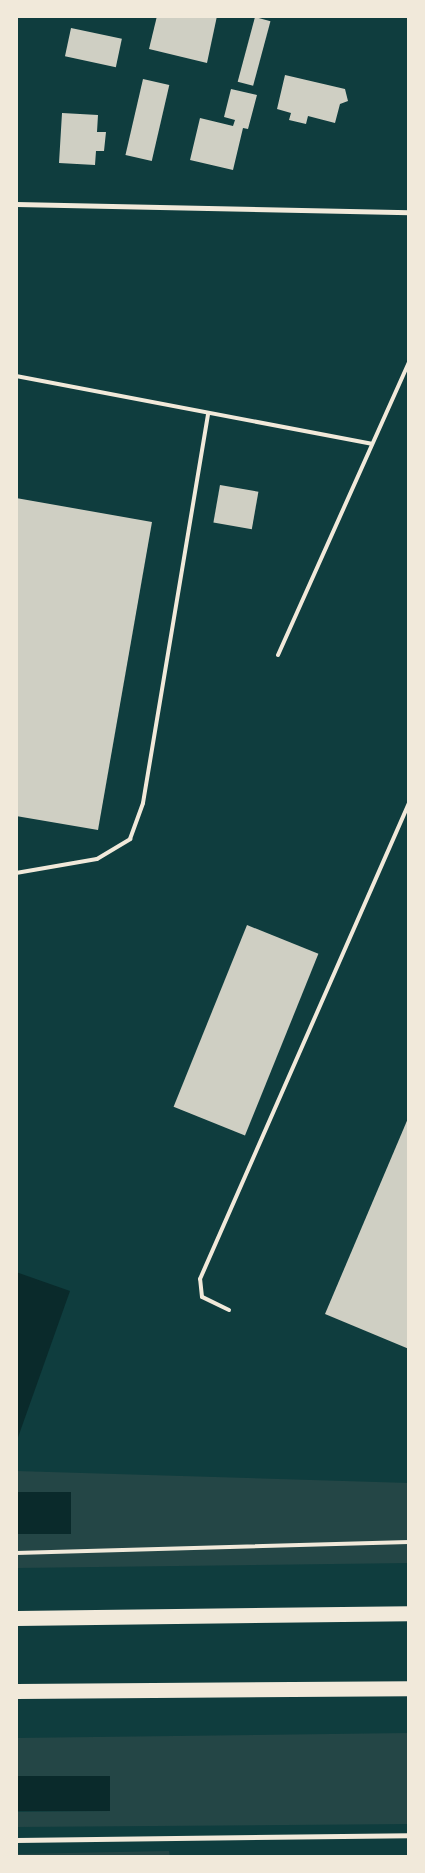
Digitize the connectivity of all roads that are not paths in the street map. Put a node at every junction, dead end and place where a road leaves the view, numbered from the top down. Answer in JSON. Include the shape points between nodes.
{"nodes":[{"id":1,"x":16,"y":204,"type":"edge"},
{"id":2,"x":409,"y":212,"type":"edge"},
{"id":3,"x":409,"y":362,"type":"edge"},
{"id":4,"x":16,"y":376,"type":"edge"},
{"id":5,"x":208,"y":413,"type":"junction"},
{"id":6,"x":372,"y":444,"type":"junction"},
{"id":7,"x":278,"y":655,"type":"dead end"},
{"id":8,"x":409,"y":803,"type":"edge"},
{"id":9,"x":16,"y":873,"type":"edge"},
{"id":10,"x":229,"y":1310,"type":"dead end"},
{"id":11,"x":409,"y":1542,"type":"edge"},
{"id":12,"x":16,"y":1553,"type":"edge"},
{"id":13,"x":409,"y":1613,"type":"edge"},
{"id":14,"x":16,"y":1618,"type":"edge"},
{"id":15,"x":409,"y":1688,"type":"edge"},
{"id":16,"x":16,"y":1691,"type":"edge"},
{"id":17,"x":409,"y":1835,"type":"edge"},
{"id":18,"x":16,"y":1840,"type":"edge"}],
"edges":[{"from":1,"to":2,"type":"street"},
{"from":3,"to":6,"type":"lane"},
{"from":4,"to":5,"type":"lane"},
{"from":5,"to":6,"type":"lane"},
{"from":5,"to":9,"type":"lane","via":[[143,803],[130,839],[97,859]]},
{"from":6,"to":7,"type":"lane"},
{"from":8,"to":10,"type":"lane","via":[[200,1279],[202,1297]]},
{"from":11,"to":12,"type":"lane"},
{"from":13,"to":14,"type":"highway"},
{"from":15,"to":16,"type":"highway"},
{"from":17,"to":18,"type":"street"}]}
